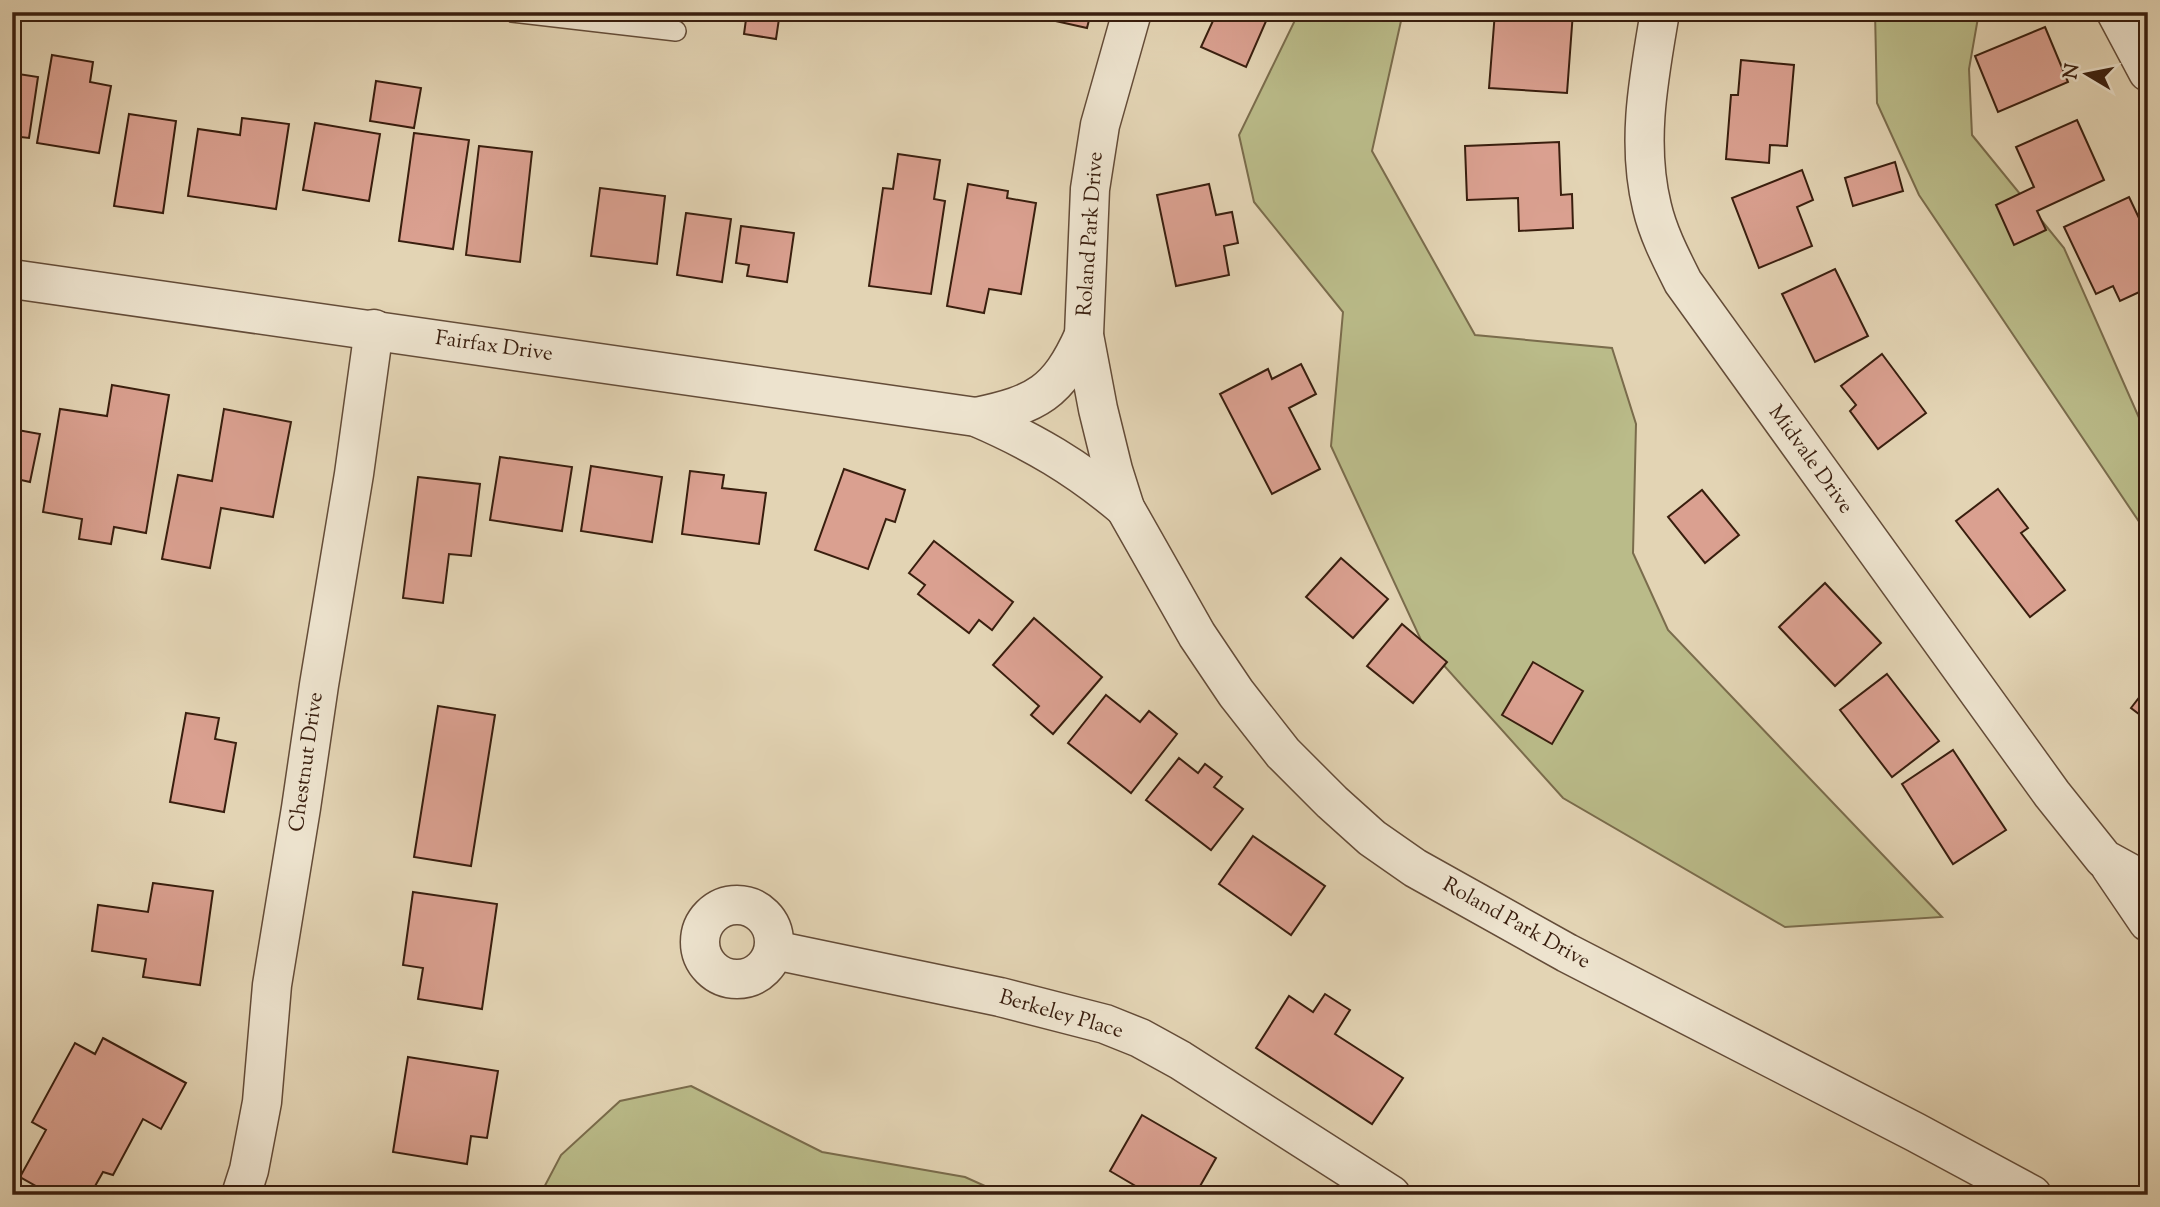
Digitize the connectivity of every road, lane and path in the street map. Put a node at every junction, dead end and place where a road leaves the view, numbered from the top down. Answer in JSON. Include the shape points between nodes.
{"nodes":[{"id":1,"x":512,"y":12,"type":"edge"},
{"id":2,"x":1132,"y":12,"type":"edge"},
{"id":3,"x":1660,"y":12,"type":"edge"},
{"id":4,"x":2116,"y":12,"type":"edge"},
{"id":5,"x":676,"y":31,"type":"dead end"},
{"id":6,"x":2148,"y":72,"type":"edge"},
{"id":7,"x":12,"y":279,"type":"edge"},
{"id":8,"x":374,"y":329,"type":"junction"},
{"id":9,"x":1084,"y":334,"type":"junction"},
{"id":10,"x":976,"y":417,"type":"junction"},
{"id":11,"x":1125,"y":508,"type":"junction"},
{"id":12,"x":2105,"y":859,"type":"junction"},
{"id":13,"x":2148,"y":883,"type":"edge"},
{"id":14,"x":2148,"y":922,"type":"edge"},
{"id":15,"x":774,"y":950,"type":"dead end"},
{"id":16,"x":241,"y":1195,"type":"edge"},
{"id":17,"x":1391,"y":1195,"type":"edge"},
{"id":18,"x":2032,"y":1195,"type":"edge"}],
"edges":[{"from":1,"to":5,"type":"lane"},
{"from":2,"to":9,"type":"street","name":"Roland Park Drive","via":[[1100,125],[1090,190]]},
{"from":3,"to":12,"type":"street","name":"Midvale Drive","via":[[1648,76],[1645,163],[1652,207],[1683,282],[2052,794]]},
{"from":4,"to":6,"type":"street"},
{"from":7,"to":8,"type":"street","name":"Fairfax Drive"},
{"from":8,"to":10,"type":"street","name":"Fairfax Drive"},
{"from":8,"to":16,"type":"street","name":"Chestnut Drive","via":[[272,985],[261,1102]]},
{"from":9,"to":10,"type":"street","name":"Roland Park Drive","via":[[1071,364],[1051,387],[1009,410]]},
{"from":9,"to":11,"type":"street","name":"Roland Park Drive","via":[[1098,409]]},
{"from":10,"to":11,"type":"street","name":"Roland Park Drive","via":[[1061,459]]},
{"from":11,"to":18,"type":"street","name":"Roland Park Drive","via":[[1197,635],[1236,693],[1283,752],[1372,838],[1415,868],[1567,953]]},
{"from":12,"to":13,"type":"street","name":"Midvale Drive"},
{"from":12,"to":14,"type":"street","name":"Midvale Drive"},
{"from":15,"to":17,"type":"street","name":"Berkeley Place","via":[[1105,1024],[1180,1060]]}]}
